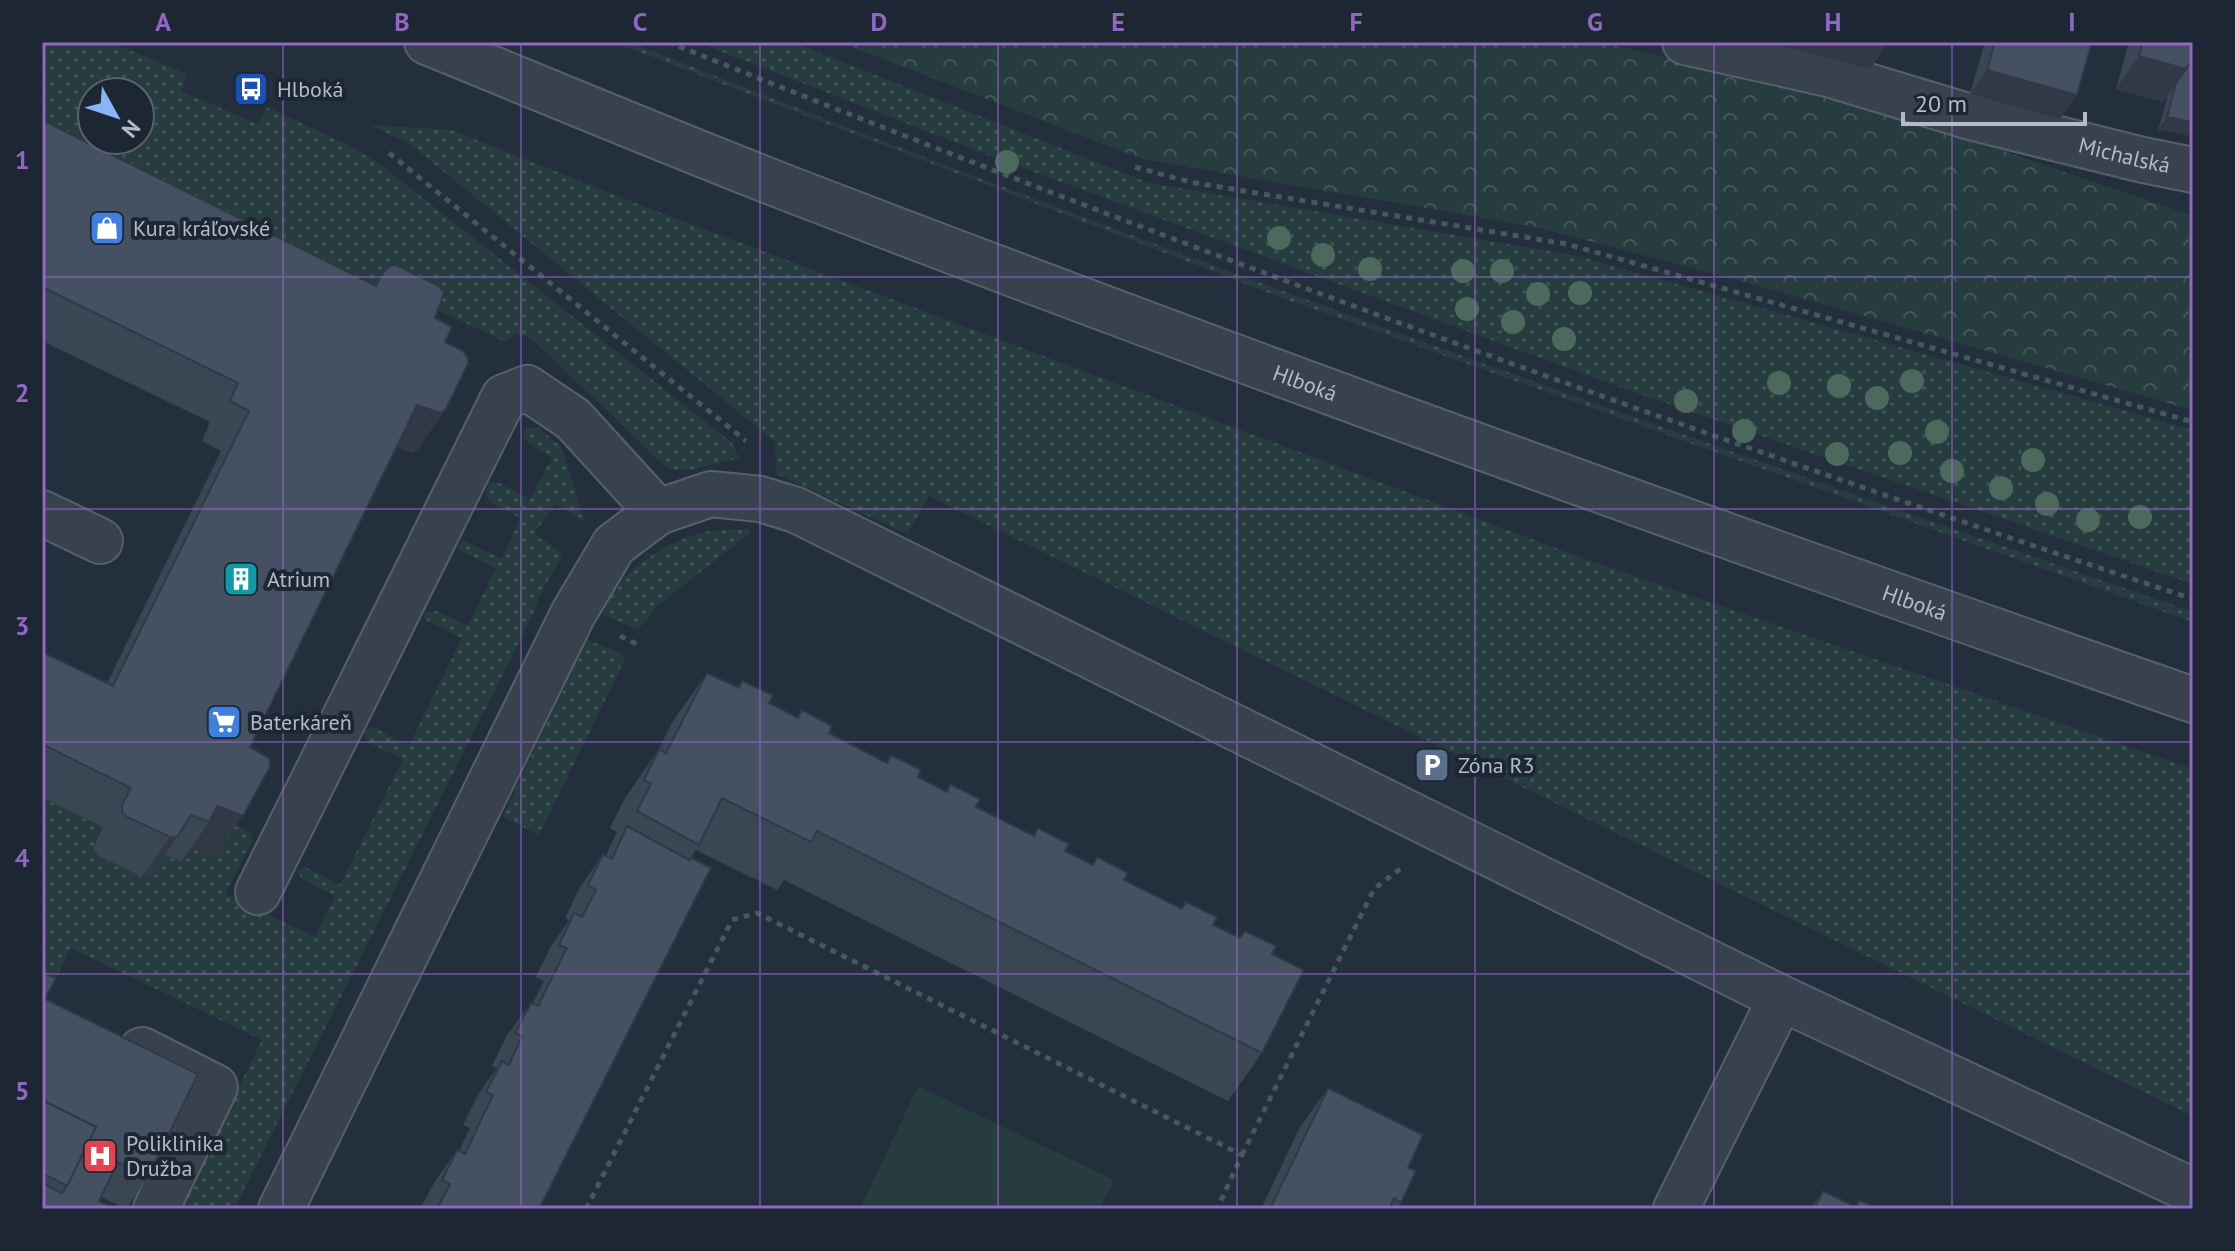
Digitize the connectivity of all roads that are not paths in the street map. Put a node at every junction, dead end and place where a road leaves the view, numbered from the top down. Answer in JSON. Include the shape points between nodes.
{"nodes":[{"id":1,"x":427,"y":42,"type":"edge"},
{"id":2,"x":1685,"y":42,"type":"edge"},
{"id":3,"x":2193,"y":170,"type":"edge"},
{"id":4,"x":658,"y":512,"type":"junction"},
{"id":5,"x":42,"y":513,"type":"edge"},
{"id":6,"x":100,"y":541,"type":"dead end"},
{"id":7,"x":2193,"y":700,"type":"edge"},
{"id":8,"x":258,"y":892,"type":"dead end"},
{"id":9,"x":1781,"y":998,"type":"junction"},
{"id":10,"x":106,"y":1032,"type":"edge"},
{"id":11,"x":2193,"y":1191,"type":"edge"},
{"id":12,"x":156,"y":1209,"type":"edge"},
{"id":13,"x":281,"y":1209,"type":"edge"},
{"id":14,"x":1676,"y":1209,"type":"edge"}],
"edges":[{"from":1,"to":7,"type":"street","name":"Hlboká","via":[[783,186],[1173,334]]},
{"from":2,"to":3,"type":"street","name":"Michalská"},
{"from":4,"to":8,"type":"street","via":[[573,419],[527,388],[504,397]]},
{"from":4,"to":9,"type":"street","via":[[711,494],[760,499],[796,510]]},
{"from":4,"to":13,"type":"street","via":[[614,545],[573,614]]},
{"from":5,"to":6,"type":"street"},
{"from":9,"to":11,"type":"street"},
{"from":9,"to":14,"type":"street"},
{"from":10,"to":12,"type":"street","via":[[215,1087]]}]}
